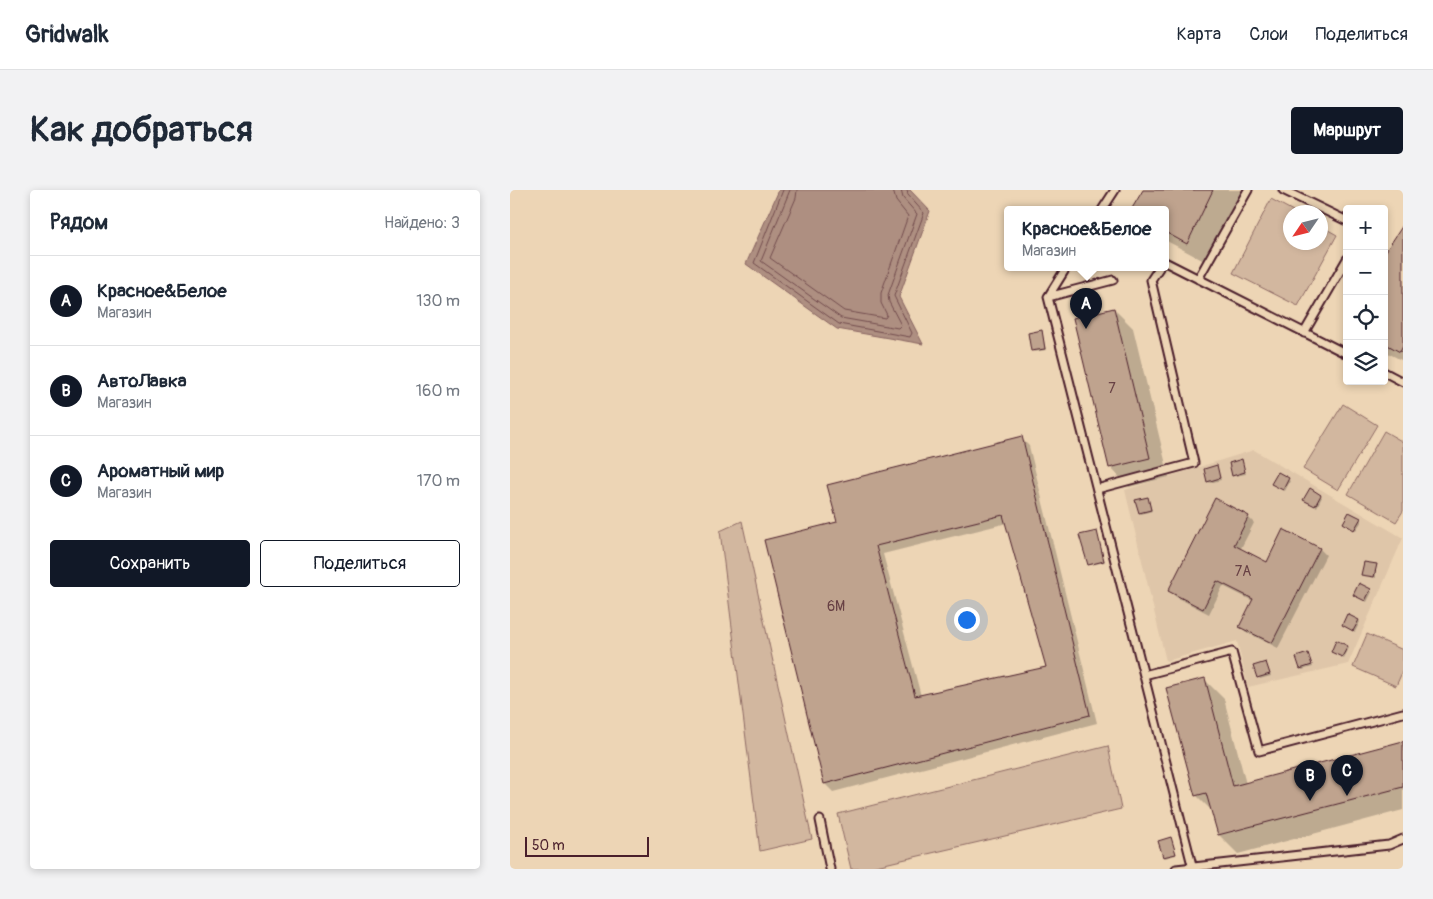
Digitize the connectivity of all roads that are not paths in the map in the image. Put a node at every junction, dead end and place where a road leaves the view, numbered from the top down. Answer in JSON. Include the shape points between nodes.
{"nodes":[{"id":1,"x":1115,"y":190,"type":"edge"},
{"id":2,"x":1248,"y":190,"type":"edge"},
{"id":3,"x":1283,"y":190,"type":"edge"},
{"id":4,"x":1105,"y":206,"type":"edge"},
{"id":5,"x":1343,"y":219,"type":"edge"},
{"id":6,"x":1169,"y":264,"type":"edge"},
{"id":7,"x":1343,"y":266,"type":"edge"},
{"id":8,"x":1064,"y":271,"type":"edge"},
{"id":9,"x":1157,"y":271,"type":"edge"},
{"id":10,"x":1198,"y":279,"type":"junction"},
{"id":11,"x":1113,"y":280,"type":"dead end"},
{"id":12,"x":1048,"y":296,"type":"junction"},
{"id":13,"x":1304,"y":333,"type":"junction"},
{"id":14,"x":1343,"y":352,"type":"edge"},
{"id":15,"x":1388,"y":374,"type":"edge"},
{"id":16,"x":1403,"y":382,"type":"edge"},
{"id":17,"x":1097,"y":489,"type":"junction"},
{"id":18,"x":1144,"y":675,"type":"junction"},
{"id":19,"x":1403,"y":713,"type":"edge"},
{"id":20,"x":820,"y":820,"type":"dead end"},
{"id":21,"x":1403,"y":839,"type":"edge"},
{"id":22,"x":1193,"y":868,"type":"edge"},
{"id":23,"x":830,"y":869,"type":"edge"},
{"id":24,"x":1176,"y":869,"type":"edge"}],
"edges":[{"from":1,"to":4,"type":"lane"},
{"from":2,"to":10,"type":"lane"},
{"from":3,"to":5,"type":"lane"},
{"from":6,"to":10,"type":"lane"},
{"from":7,"to":13,"type":"lane"},
{"from":8,"to":12,"type":"lane"},
{"from":9,"to":17,"type":"lane","via":[[1151,280],[1194,463]]},
{"from":10,"to":13,"type":"lane"},
{"from":11,"to":12,"type":"lane"},
{"from":12,"to":17,"type":"lane"},
{"from":13,"to":14,"type":"lane"},
{"from":15,"to":16,"type":"lane"},
{"from":17,"to":18,"type":"lane"},
{"from":18,"to":19,"type":"lane","via":[[1232,652],[1259,751]]},
{"from":18,"to":22,"type":"lane"},
{"from":20,"to":23,"type":"lane"},
{"from":21,"to":22,"type":"lane","via":[[1388,845]]},
{"from":22,"to":24,"type":"lane"}]}
